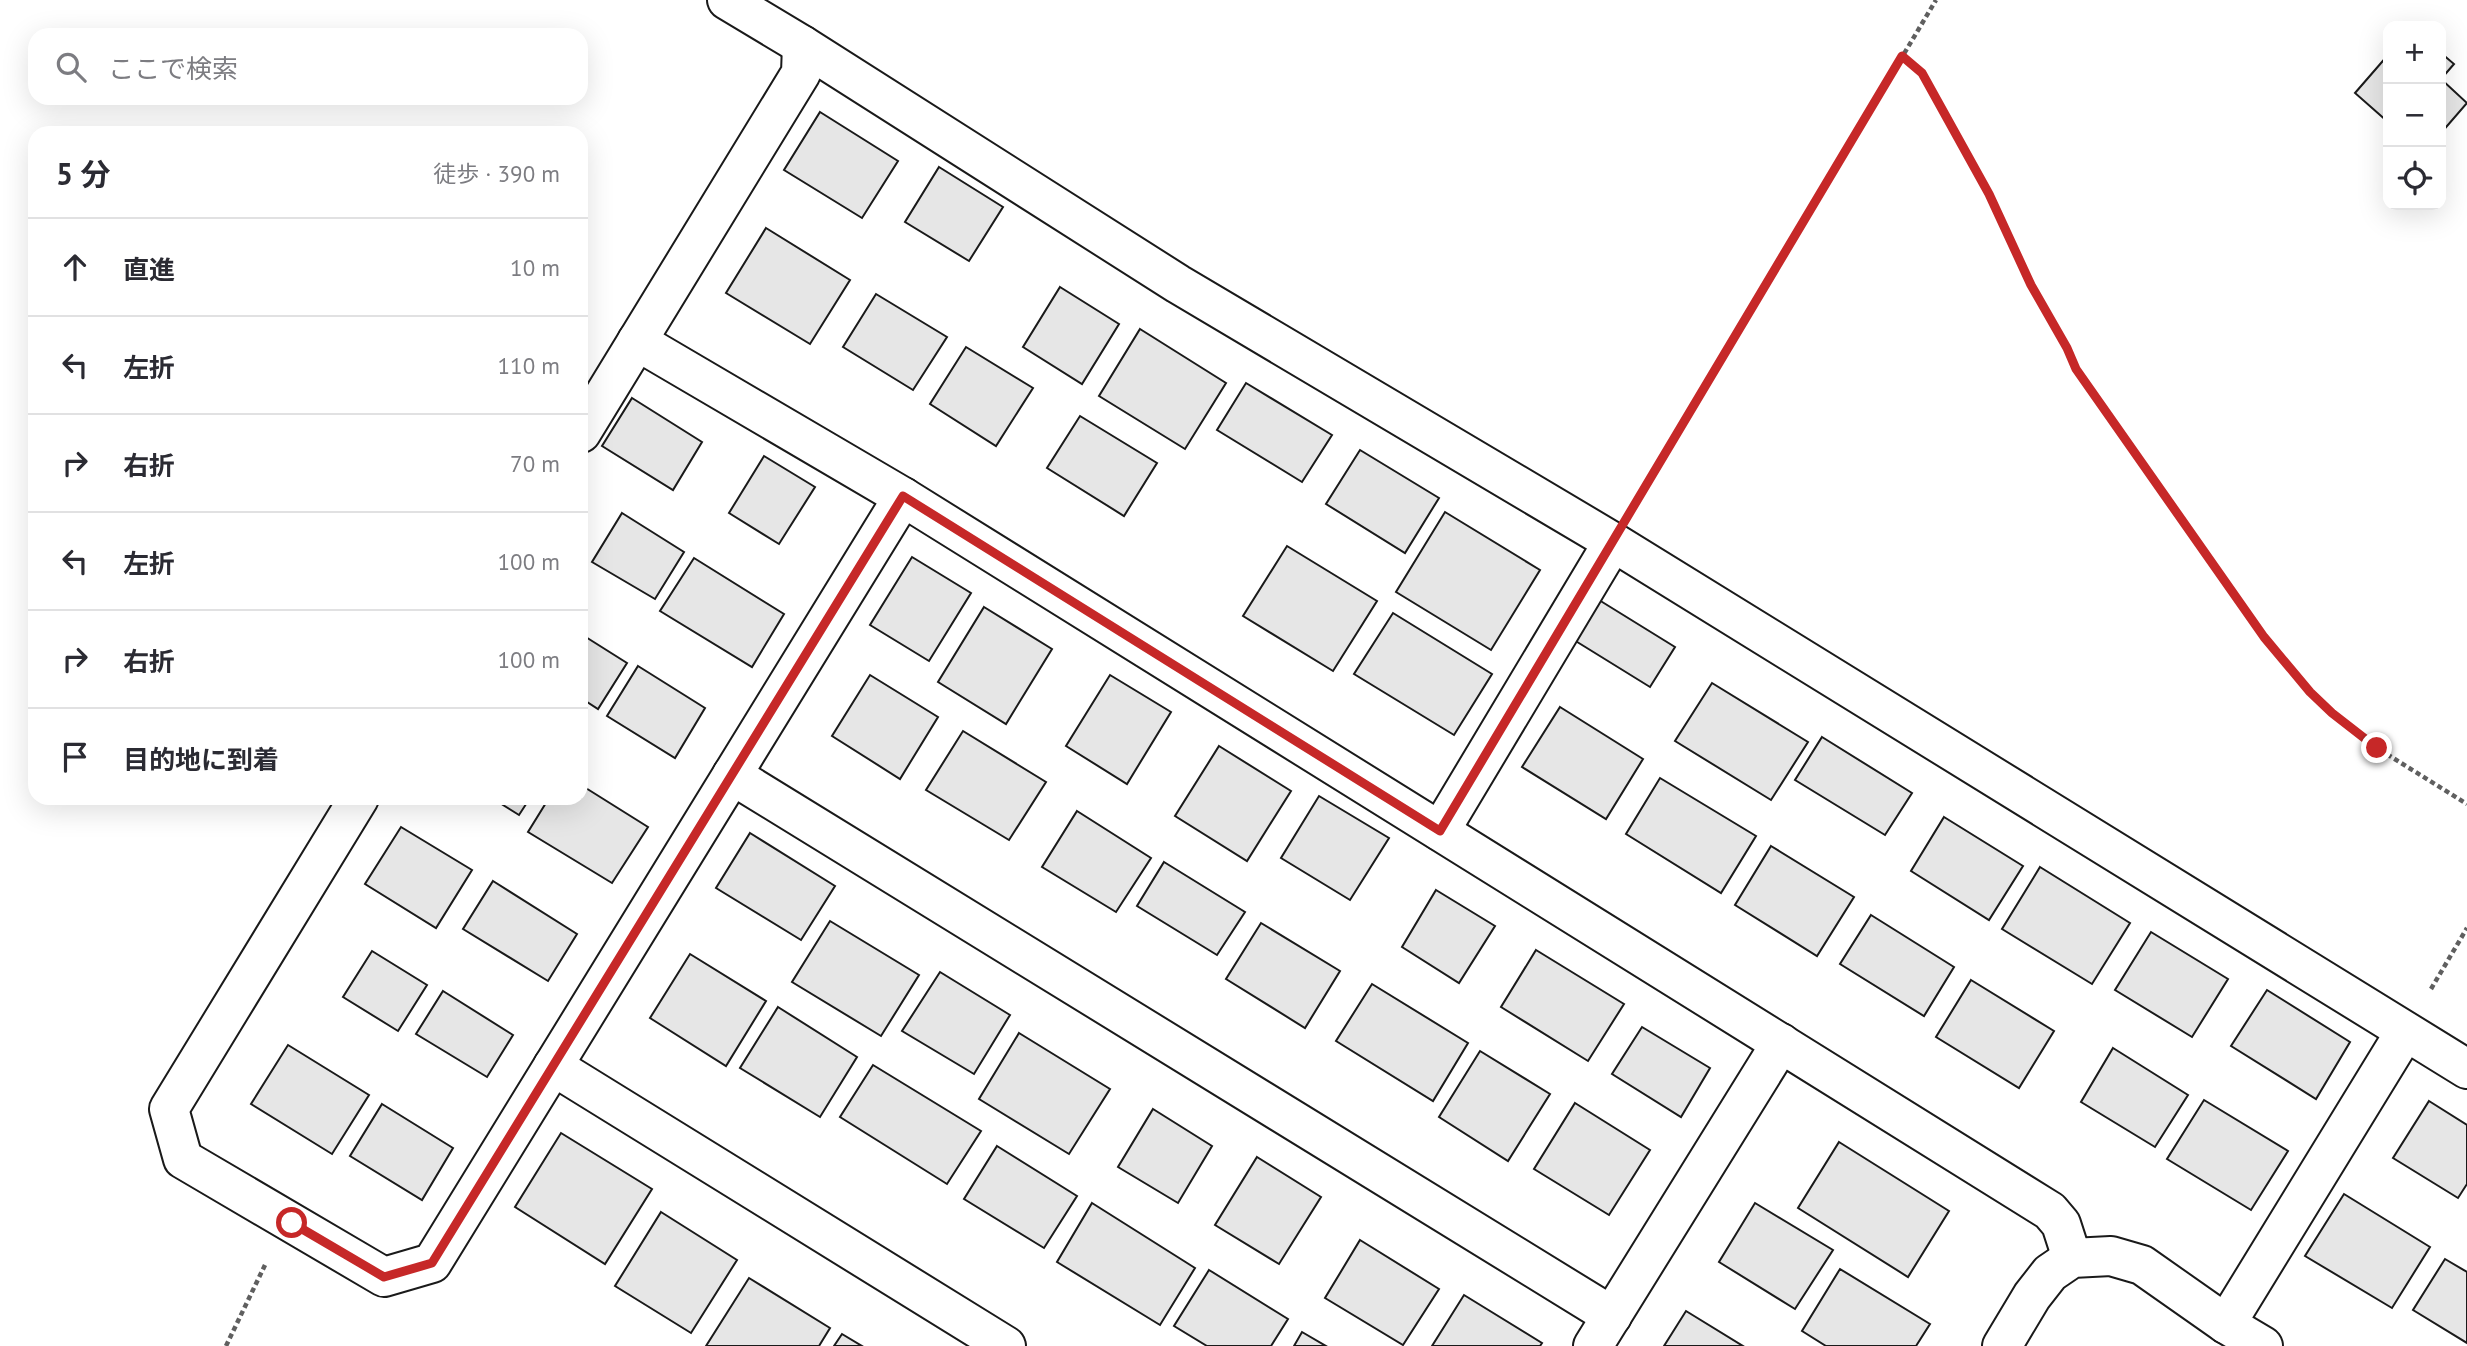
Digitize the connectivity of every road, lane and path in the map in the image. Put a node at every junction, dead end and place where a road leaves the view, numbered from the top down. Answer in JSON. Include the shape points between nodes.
{"nodes":[{"id":1,"x":727,"y":0,"type":"edge"},
{"id":2,"x":1936,"y":0,"type":"edge"},
{"id":3,"x":802,"y":45,"type":"junction"},
{"id":4,"x":1902,"y":56,"type":"junction"},
{"id":5,"x":637,"y":341,"type":"junction"},
{"id":6,"x":588,"y":422,"type":"edge"},
{"id":7,"x":903,"y":496,"type":"junction"},
{"id":8,"x":1613,"y":542,"type":"junction"},
{"id":9,"x":732,"y":775,"type":"junction"},
{"id":10,"x":2467,"y":804,"type":"edge"},
{"id":11,"x":355,"y":805,"type":"edge"},
{"id":12,"x":1440,"y":831,"type":"junction"},
{"id":13,"x":2467,"y":928,"type":"edge"},
{"id":14,"x":2406,"y":1032,"type":"junction"},
{"id":15,"x":1782,"y":1043,"type":"junction"},
{"id":16,"x":553,"y":1066,"type":"junction"},
{"id":17,"x":2467,"y":1069,"type":"edge"},
{"id":18,"x":292,"y":1223,"type":"junction"},
{"id":19,"x":2072,"y":1258,"type":"junction"},
{"id":20,"x":2226,"y":1324,"type":"junction"},
{"id":21,"x":1602,"y":1331,"type":"edge"},
{"id":22,"x":226,"y":1346,"type":"edge"},
{"id":23,"x":1006,"y":1346,"type":"edge"},
{"id":24,"x":2002,"y":1346,"type":"edge"},
{"id":25,"x":2263,"y":1346,"type":"edge"}],
"edges":[{"from":1,"to":3,"type":"street"},
{"from":2,"to":4,"type":"path"},
{"from":3,"to":5,"type":"street","via":[[801,73]]},
{"from":3,"to":8,"type":"street","via":[[1246,326]]},
{"from":4,"to":8,"type":"path"},
{"from":4,"to":10,"type":"path","via":[[1922,73],[1989,194],[2076,369],[2264,637],[2332,713],[2377,748]]},
{"from":5,"to":6,"type":"street"},
{"from":5,"to":7,"type":"street"},
{"from":7,"to":9,"type":"street"},
{"from":7,"to":12,"type":"street"},
{"from":8,"to":12,"type":"street"},
{"from":8,"to":14,"type":"street"},
{"from":9,"to":16,"type":"street"},
{"from":9,"to":21,"type":"street"},
{"from":11,"to":18,"type":"street","via":[[169,1109],[183,1159]]},
{"from":12,"to":15,"type":"street"},
{"from":13,"to":14,"type":"path"},
{"from":14,"to":17,"type":"street"},
{"from":14,"to":20,"type":"street"},
{"from":15,"to":19,"type":"street","via":[[2050,1211],[2060,1224]]},
{"from":15,"to":21,"type":"street"},
{"from":16,"to":18,"type":"street","via":[[432,1263],[384,1277]]},
{"from":16,"to":23,"type":"street"},
{"from":18,"to":22,"type":"path","via":[[262,1270]]},
{"from":19,"to":20,"type":"street","via":[[2111,1256],[2142,1265]]},
{"from":19,"to":24,"type":"street","via":[[2040,1284]]},
{"from":20,"to":25,"type":"street"}]}
